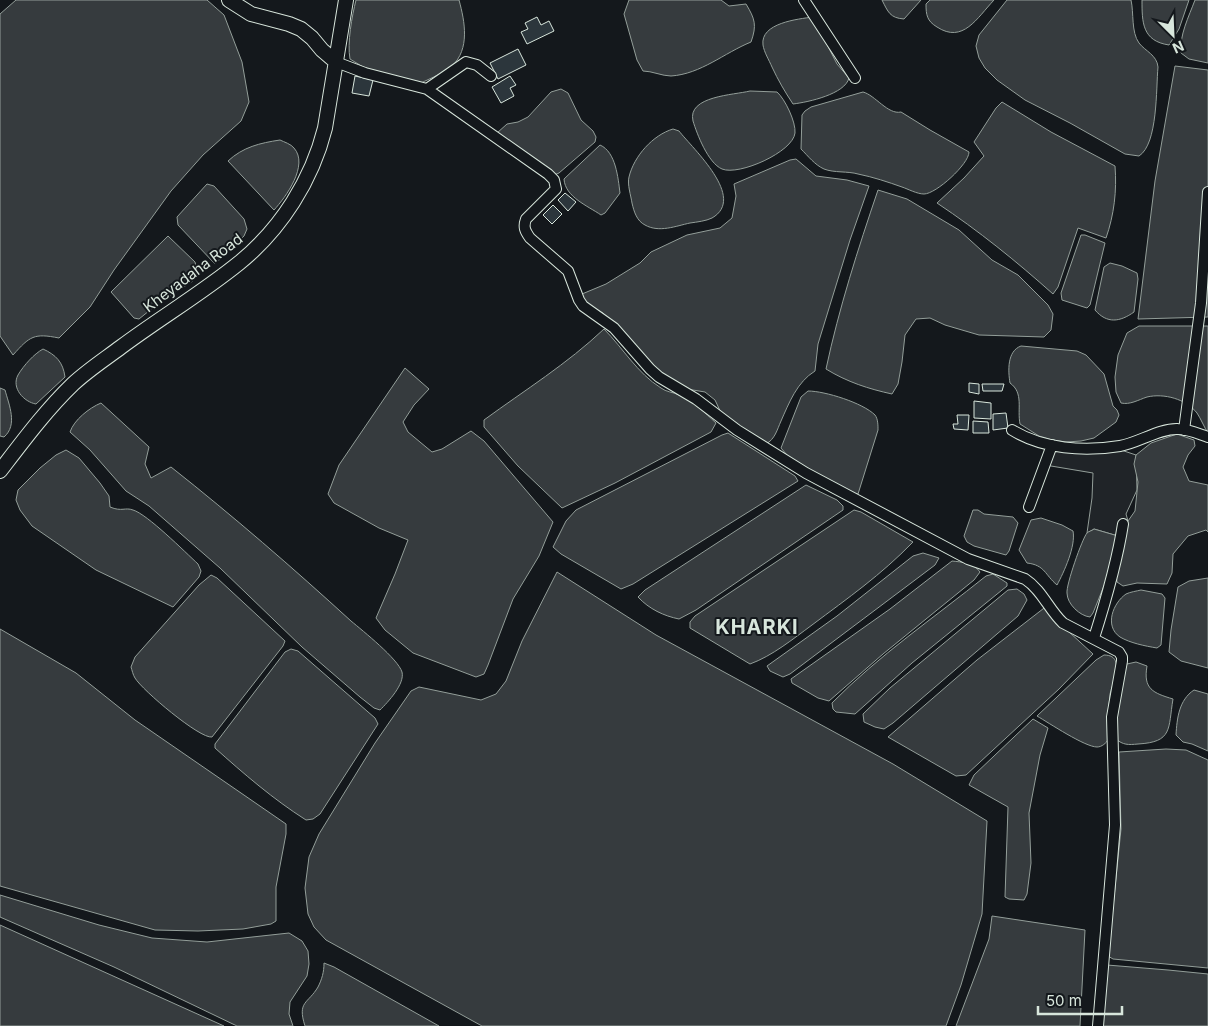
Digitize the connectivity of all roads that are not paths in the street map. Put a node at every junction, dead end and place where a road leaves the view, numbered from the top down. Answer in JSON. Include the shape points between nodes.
{"nodes":[{"id":1,"x":229,"y":0,"type":"edge"},
{"id":2,"x":346,"y":0,"type":"edge"},
{"id":3,"x":804,"y":0,"type":"edge"},
{"id":4,"x":336,"y":62,"type":"junction"},
{"id":5,"x":491,"y":76,"type":"dead end"},
{"id":6,"x":855,"y":78,"type":"dead end"},
{"id":7,"x":427,"y":90,"type":"junction"},
{"id":8,"x":1208,"y":192,"type":"edge"},
{"id":9,"x":1012,"y":430,"type":"dead end"},
{"id":10,"x":1184,"y":430,"type":"junction"},
{"id":11,"x":1208,"y":437,"type":"edge"},
{"id":12,"x":1052,"y":445,"type":"junction"},
{"id":13,"x":0,"y":470,"type":"edge"},
{"id":14,"x":1029,"y":507,"type":"dead end"},
{"id":15,"x":1123,"y":524,"type":"dead end"},
{"id":16,"x":1094,"y":638,"type":"junction"},
{"id":17,"x":1098,"y":1026,"type":"edge"}],
"edges":[{"from":1,"to":4,"type":"main road","via":[[251,14],[301,29]]},
{"from":2,"to":4,"type":"main road","name":"Kheyadaha Road"},
{"from":3,"to":6,"type":"street"},
{"from":4,"to":7,"type":"street"},
{"from":4,"to":13,"type":"main road","name":"Kheyadaha Road","via":[[320,148],[289,209],[240,262],[74,384]]},
{"from":5,"to":7,"type":"street","via":[[477,65],[466,62]]},
{"from":7,"to":16,"type":"street","via":[[554,180],[556,189],[526,219],[526,232],[568,271],[582,306],[614,328],[659,377],[806,473],[968,559],[1025,579],[1039,591],[1063,623]]},
{"from":8,"to":10,"type":"street","via":[[1201,302]]},
{"from":9,"to":12,"type":"street"},
{"from":10,"to":11,"type":"street"},
{"from":10,"to":12,"type":"street","via":[[1169,430],[1120,446],[1082,448]]},
{"from":12,"to":14,"type":"street"},
{"from":15,"to":16,"type":"street","via":[[1110,589]]},
{"from":16,"to":17,"type":"street","via":[[1122,657],[1112,717],[1116,825]]}]}
